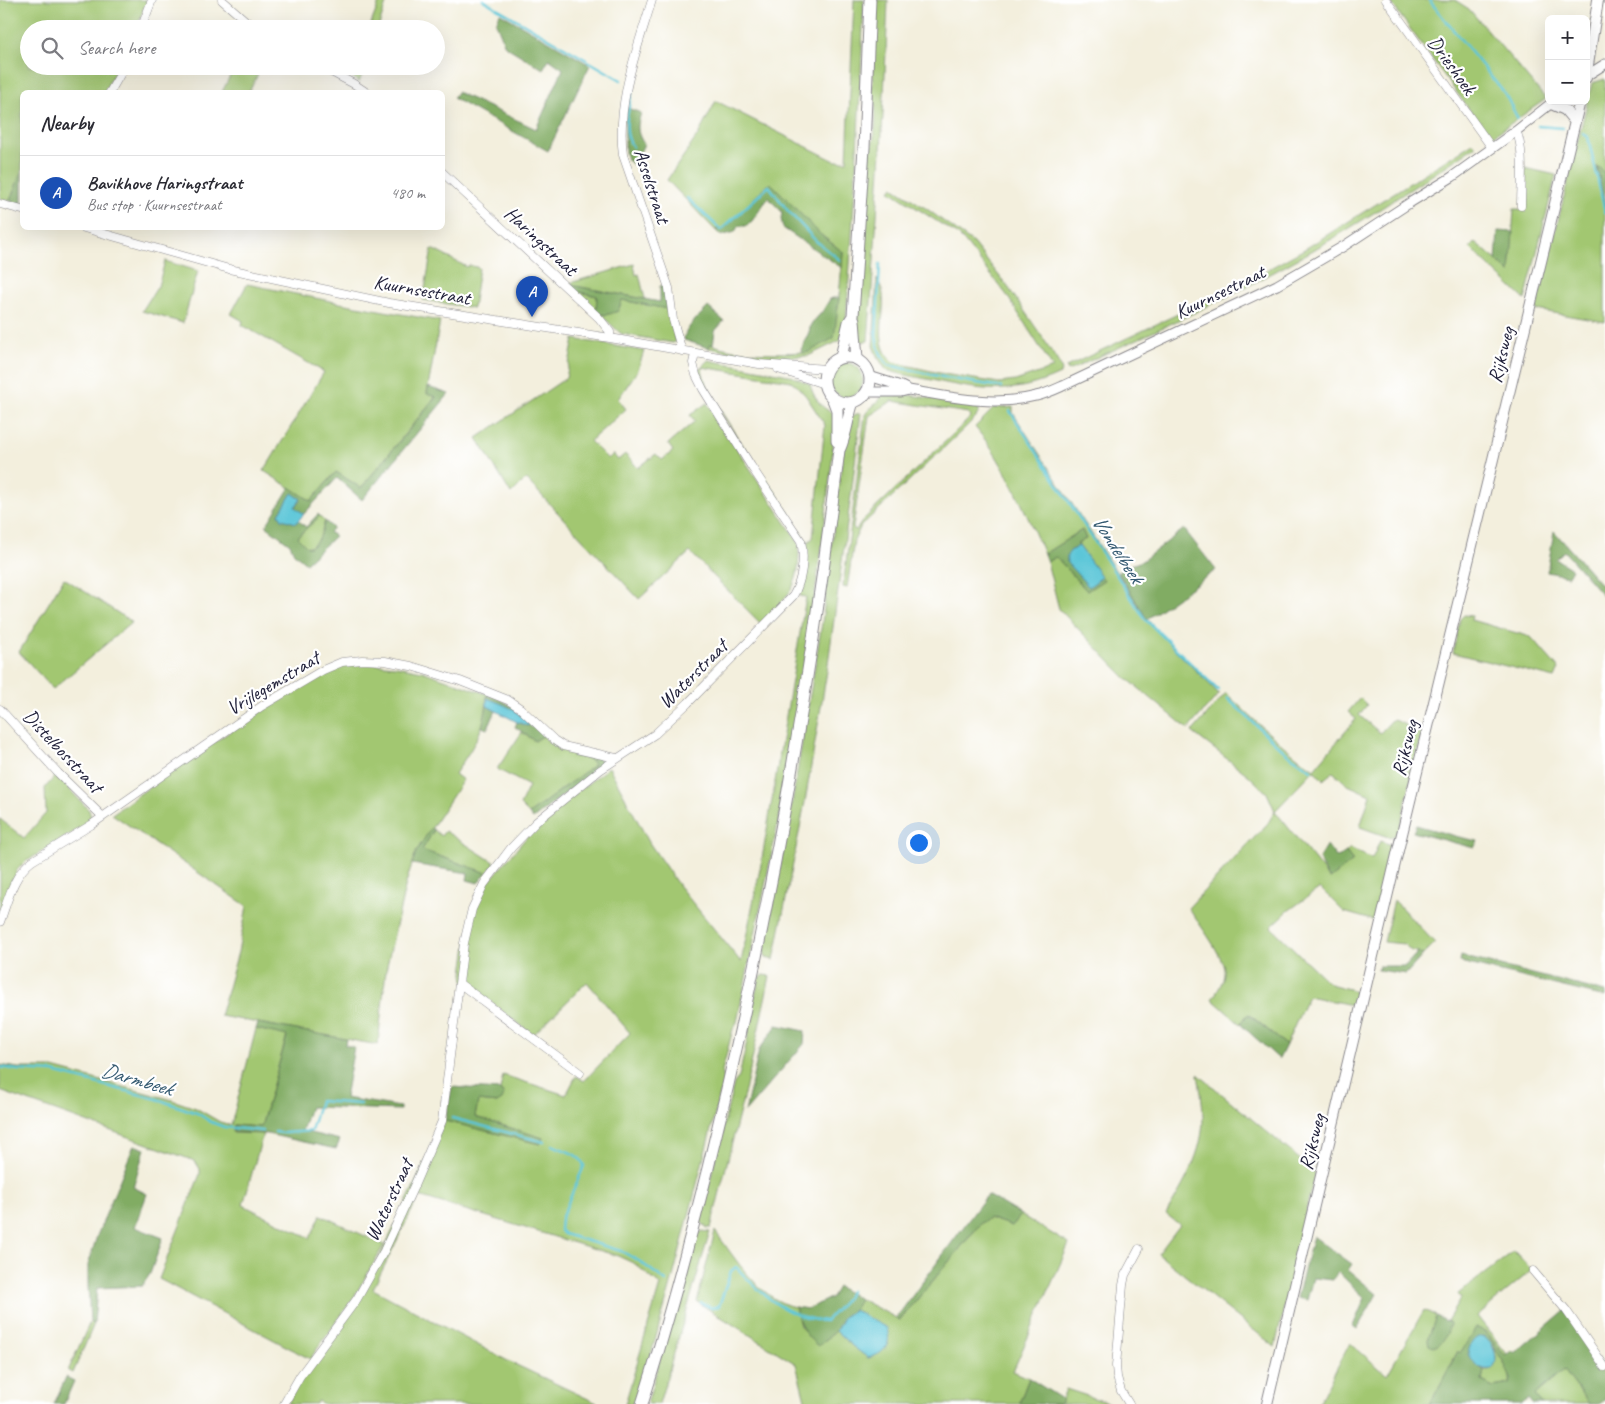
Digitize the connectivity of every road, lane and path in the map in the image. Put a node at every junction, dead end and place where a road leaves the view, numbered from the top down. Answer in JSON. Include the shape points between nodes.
{"nodes":[{"id":1,"x":152,"y":0,"type":"edge"},
{"id":2,"x":222,"y":0,"type":"edge"},
{"id":3,"x":652,"y":0,"type":"edge"},
{"id":4,"x":870,"y":0,"type":"edge"},
{"id":5,"x":1386,"y":0,"type":"edge"},
{"id":6,"x":1598,"y":0,"type":"edge"},
{"id":7,"x":144,"y":20,"type":"edge"},
{"id":8,"x":245,"y":20,"type":"edge"},
{"id":9,"x":1589,"y":60,"type":"edge"},
{"id":10,"x":1605,"y":64,"type":"edge"},
{"id":11,"x":1590,"y":73,"type":"edge"},
{"id":12,"x":119,"y":75,"type":"edge"},
{"id":13,"x":337,"y":75,"type":"edge"},
{"id":14,"x":111,"y":90,"type":"edge"},
{"id":15,"x":363,"y":90,"type":"edge"},
{"id":16,"x":1549,"y":105,"type":"edge"},
{"id":17,"x":1558,"y":105,"type":"edge"},
{"id":18,"x":1579,"y":105,"type":"edge"},
{"id":19,"x":1575,"y":122,"type":"junction"},
{"id":20,"x":1516,"y":131,"type":"junction"},
{"id":21,"x":1492,"y":148,"type":"junction"},
{"id":22,"x":445,"y":175,"type":"edge"},
{"id":23,"x":0,"y":204,"type":"edge"},
{"id":24,"x":1521,"y":206,"type":"dead end"},
{"id":25,"x":20,"y":209,"type":"edge"},
{"id":26,"x":91,"y":230,"type":"edge"},
{"id":27,"x":852,"y":316,"type":"junction"},
{"id":28,"x":610,"y":338,"type":"junction"},
{"id":29,"x":682,"y":351,"type":"junction"},
{"id":30,"x":695,"y":354,"type":"junction"},
{"id":31,"x":841,"y":357,"type":"junction"},
{"id":32,"x":857,"y":359,"type":"junction"},
{"id":33,"x":759,"y":364,"type":"junction"},
{"id":34,"x":826,"y":369,"type":"junction"},
{"id":35,"x":869,"y":376,"type":"junction"},
{"id":36,"x":824,"y":384,"type":"junction"},
{"id":37,"x":909,"y":390,"type":"junction"},
{"id":38,"x":866,"y":392,"type":"junction"},
{"id":39,"x":832,"y":397,"type":"junction"},
{"id":40,"x":853,"y":402,"type":"junction"},
{"id":41,"x":839,"y":450,"type":"junction"},
{"id":42,"x":0,"y":709,"type":"edge"},
{"id":43,"x":616,"y":758,"type":"junction"},
{"id":44,"x":102,"y":816,"type":"junction"},
{"id":45,"x":0,"y":922,"type":"edge"},
{"id":46,"x":460,"y":984,"type":"junction"},
{"id":47,"x":580,"y":1073,"type":"dead end"},
{"id":48,"x":1140,"y":1249,"type":"dead end"},
{"id":49,"x":1534,"y":1271,"type":"dead end"},
{"id":50,"x":1605,"y":1367,"type":"edge"},
{"id":51,"x":284,"y":1404,"type":"edge"},
{"id":52,"x":642,"y":1404,"type":"edge"},
{"id":53,"x":1129,"y":1404,"type":"edge"},
{"id":54,"x":1267,"y":1404,"type":"edge"}],
"edges":[{"from":1,"to":7,"type":"street"},
{"from":2,"to":8,"type":"street"},
{"from":3,"to":29,"type":"street","name":"Asselstraat","via":[[630,75],[622,112],[621,140],[623,155],[669,288],[673,320]]},
{"from":4,"to":27,"type":"main road"},
{"from":5,"to":21,"type":"street","name":"Drieshoek"},
{"from":6,"to":9,"type":"main road"},
{"from":10,"to":11,"type":"street"},
{"from":12,"to":14,"type":"street"},
{"from":13,"to":15,"type":"street"},
{"from":16,"to":20,"type":"street","name":"Kuurnsestraat"},
{"from":17,"to":19,"type":"main road"},
{"from":18,"to":19,"type":"main road","name":"Rijksweg"},
{"from":19,"to":54,"type":"main road","name":"Rijksweg"},
{"from":20,"to":21,"type":"street","name":"Kuurnsestraat"},
{"from":20,"to":24,"type":"street","via":[[1521,148]]},
{"from":21,"to":37,"type":"street","name":"Kuurnsestraat","via":[[1344,246],[1277,285],[1065,385],[1038,396],[1003,401],[967,400]]},
{"from":22,"to":28,"type":"street","name":"Haringstraat","via":[[599,318],[610,332]]},
{"from":23,"to":25,"type":"street"},
{"from":26,"to":28,"type":"street","name":"Kuurnsestraat","via":[[229,269],[314,288]]},
{"from":27,"to":31,"type":"main road"},
{"from":27,"to":32,"type":"main road"},
{"from":28,"to":29,"type":"street","name":"Kuurnsestraat"},
{"from":29,"to":30,"type":"street","name":"Kuurnsestraat"},
{"from":30,"to":33,"type":"street","name":"Kuurnsestraat"},
{"from":30,"to":43,"type":"street","name":"Waterstraat","via":[[693,363],[703,389],[802,541],[804,552],[799,586],[793,596],[688,703],[655,734]]},
{"from":31,"to":32,"type":"main road"},
{"from":31,"to":34,"type":"main road"},
{"from":32,"to":35,"type":"main road"},
{"from":33,"to":34,"type":"street","name":"Kuurnsestraat"},
{"from":33,"to":36,"type":"street","name":"Kuurnsestraat"},
{"from":34,"to":36,"type":"main road"},
{"from":35,"to":37,"type":"street","name":"Kuurnsestraat"},
{"from":35,"to":38,"type":"main road"},
{"from":36,"to":39,"type":"main road"},
{"from":37,"to":38,"type":"street","name":"Kuurnsestraat"},
{"from":38,"to":40,"type":"main road"},
{"from":39,"to":40,"type":"main road","via":[[846,403]]},
{"from":39,"to":41,"type":"main road","via":[[837,410]]},
{"from":40,"to":41,"type":"main road"},
{"from":41,"to":52,"type":"main road","via":[[802,716],[757,956],[695,1218]]},
{"from":42,"to":44,"type":"street","name":"Distelbosstraat"},
{"from":43,"to":44,"type":"street","name":"Vrijlegemstraat","via":[[563,746],[508,700],[460,681],[385,661],[342,662],[262,706]]},
{"from":43,"to":46,"type":"street","name":"Waterstraat","via":[[536,822],[484,884],[472,909],[464,943]]},
{"from":44,"to":45,"type":"street","name":"Vrijlegemstraat","via":[[24,867]]},
{"from":46,"to":47,"type":"street"},
{"from":46,"to":51,"type":"street","name":"Waterstraat","via":[[442,1121],[384,1251],[357,1299],[300,1376]]},
{"from":48,"to":53,"type":"street","via":[[1125,1275],[1119,1318],[1117,1377]]},
{"from":49,"to":50,"type":"street","via":[[1566,1310]]}]}
